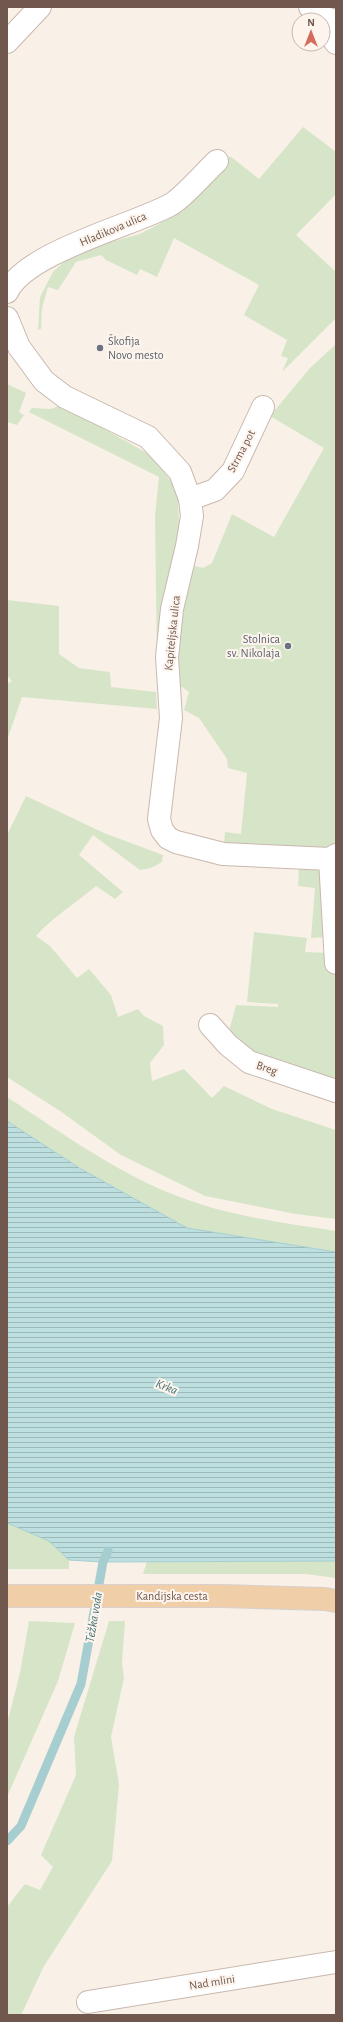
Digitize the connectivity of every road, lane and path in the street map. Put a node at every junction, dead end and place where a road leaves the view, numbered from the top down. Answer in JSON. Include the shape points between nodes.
{"nodes":[{"id":1,"x":40,"y":7,"type":"edge"},
{"id":2,"x":331,"y":34,"type":"edge"},
{"id":3,"x":7,"y":42,"type":"edge"},
{"id":4,"x":336,"y":43,"type":"edge"},
{"id":5,"x":217,"y":161,"type":"dead end"},
{"id":6,"x":7,"y":292,"type":"edge"},
{"id":7,"x":7,"y":318,"type":"edge"},
{"id":8,"x":263,"y":407,"type":"dead end"},
{"id":9,"x":190,"y":499,"type":"junction"},
{"id":10,"x":333,"y":857,"type":"edge"},
{"id":11,"x":336,"y":963,"type":"edge"},
{"id":12,"x":210,"y":1025,"type":"dead end"},
{"id":13,"x":336,"y":1091,"type":"edge"},
{"id":14,"x":7,"y":1596,"type":"edge"},
{"id":15,"x":336,"y":1602,"type":"edge"},
{"id":16,"x":336,"y":1962,"type":"edge"},
{"id":17,"x":88,"y":2002,"type":"dead end"}],
"edges":[{"from":1,"to":3,"type":"street"},
{"from":2,"to":4,"type":"street"},
{"from":5,"to":6,"type":"street","name":"Hladikova ulica","via":[[172,205],[79,243],[34,265],[15,280]]},
{"from":7,"to":9,"type":"street","name":"Kapiteljska ulica","via":[[20,347],[44,381],[65,397],[148,437],[180,472]]},
{"from":8,"to":9,"type":"street","name":"Strma pot","via":[[233,471],[215,490]]},
{"from":9,"to":10,"type":"street","name":"Kapiteljska ulica","via":[[192,516],[172,609],[168,657],[171,718],[159,819],[162,830],[168,838],[176,842],[223,854]]},
{"from":10,"to":11,"type":"street"},
{"from":12,"to":13,"type":"street","name":"Breg","via":[[228,1045],[249,1062]]},
{"from":14,"to":15,"type":"main road","name":"Kandijska cesta","via":[[222,1596],[325,1599]]},
{"from":16,"to":17,"type":"street","name":"Nad mlini"}]}
